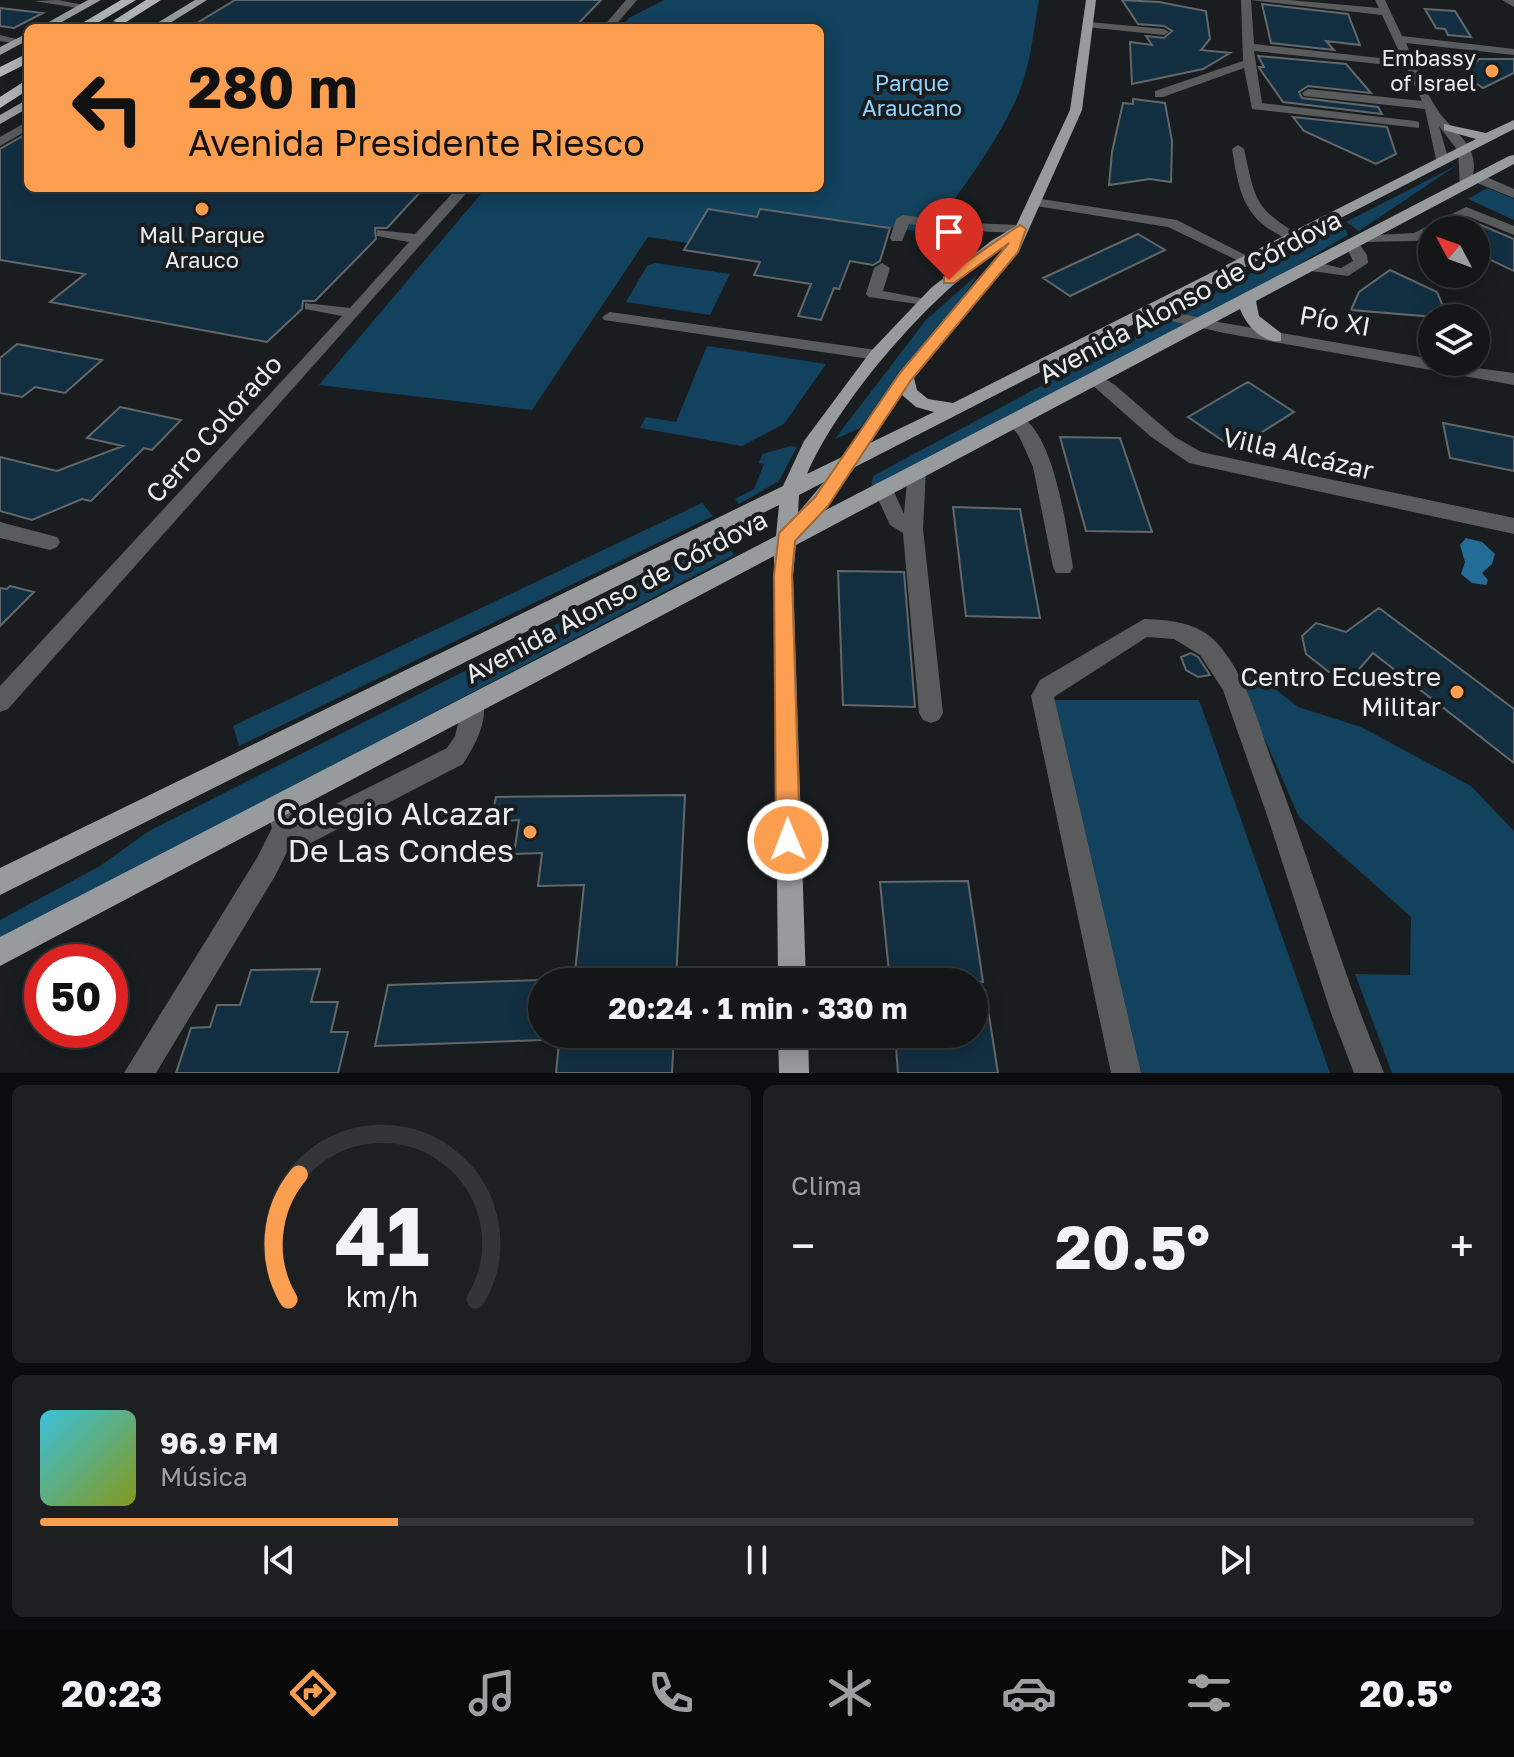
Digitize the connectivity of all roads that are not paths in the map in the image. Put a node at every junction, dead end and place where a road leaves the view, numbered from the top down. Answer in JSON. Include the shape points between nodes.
{"nodes":[{"id":1,"x":96,"y":0,"type":"edge"},
{"id":2,"x":130,"y":0,"type":"edge"},
{"id":3,"x":155,"y":0,"type":"edge"},
{"id":4,"x":202,"y":0,"type":"edge"},
{"id":5,"x":632,"y":0,"type":"edge"},
{"id":6,"x":1091,"y":0,"type":"edge"},
{"id":7,"x":1246,"y":0,"type":"edge"},
{"id":8,"x":1256,"y":0,"type":"edge"},
{"id":9,"x":1380,"y":0,"type":"edge"},
{"id":10,"x":1507,"y":0,"type":"edge"},
{"id":11,"x":39,"y":1,"type":"edge"},
{"id":12,"x":82,"y":4,"type":"edge"},
{"id":13,"x":1514,"y":4,"type":"edge"},
{"id":14,"x":1386,"y":12,"type":"junction"},
{"id":15,"x":50,"y":24,"type":"edge"},
{"id":16,"x":85,"y":24,"type":"edge"},
{"id":17,"x":114,"y":24,"type":"edge"},
{"id":18,"x":161,"y":24,"type":"edge"},
{"id":19,"x":611,"y":24,"type":"edge"},
{"id":20,"x":1090,"y":25,"type":"junction"},
{"id":21,"x":1164,"y":32,"type":"dead end"},
{"id":22,"x":0,"y":38,"type":"edge"},
{"id":23,"x":1399,"y":39,"type":"junction"},
{"id":24,"x":24,"y":42,"type":"edge"},
{"id":25,"x":24,"y":42,"type":"edge"},
{"id":26,"x":24,"y":43,"type":"edge"},
{"id":27,"x":1249,"y":47,"type":"junction"},
{"id":28,"x":1323,"y":47,"type":"dead end"},
{"id":29,"x":0,"y":52,"type":"edge"},
{"id":30,"x":1514,"y":52,"type":"edge"},
{"id":31,"x":1406,"y":55,"type":"junction"},
{"id":32,"x":24,"y":59,"type":"edge"},
{"id":33,"x":1389,"y":62,"type":"dead end"},
{"id":34,"x":1249,"y":63,"type":"junction"},
{"id":35,"x":0,"y":64,"type":"edge"},
{"id":36,"x":0,"y":73,"type":"edge"},
{"id":37,"x":24,"y":75,"type":"edge"},
{"id":38,"x":24,"y":86,"type":"edge"},
{"id":39,"x":0,"y":90,"type":"edge"},
{"id":40,"x":1308,"y":93,"type":"dead end"},
{"id":41,"x":1159,"y":94,"type":"dead end"},
{"id":42,"x":0,"y":104,"type":"edge"},
{"id":43,"x":24,"y":105,"type":"edge"},
{"id":44,"x":1432,"y":109,"type":"junction"},
{"id":45,"x":0,"y":120,"type":"edge"},
{"id":46,"x":1514,"y":124,"type":"edge"},
{"id":47,"x":1415,"y":125,"type":"dead end"},
{"id":48,"x":24,"y":127,"type":"edge"},
{"id":49,"x":1448,"y":127,"type":"junction"},
{"id":50,"x":1488,"y":138,"type":"junction"},
{"id":51,"x":0,"y":142,"type":"edge"},
{"id":52,"x":1238,"y":149,"type":"dead end"},
{"id":53,"x":1463,"y":150,"type":"junction"},
{"id":54,"x":1514,"y":159,"type":"edge"},
{"id":55,"x":1442,"y":161,"type":"junction"},
{"id":56,"x":1471,"y":181,"type":"junction"},
{"id":57,"x":460,"y":192,"type":"edge"},
{"id":58,"x":1446,"y":194,"type":"junction"},
{"id":59,"x":1514,"y":194,"type":"edge"},
{"id":60,"x":1035,"y":202,"type":"junction"},
{"id":61,"x":1457,"y":216,"type":"edge"},
{"id":62,"x":1478,"y":216,"type":"edge"},
{"id":63,"x":1490,"y":221,"type":"edge"},
{"id":64,"x":1514,"y":225,"type":"edge"},
{"id":65,"x":387,"y":228,"type":"dead end"},
{"id":66,"x":1020,"y":229,"type":"junction"},
{"id":67,"x":1514,"y":231,"type":"edge"},
{"id":68,"x":423,"y":233,"type":"junction"},
{"id":69,"x":1418,"y":236,"type":"edge"},
{"id":70,"x":1293,"y":237,"type":"junction"},
{"id":71,"x":897,"y":238,"type":"dead end"},
{"id":72,"x":1357,"y":241,"type":"junction"},
{"id":73,"x":1248,"y":260,"type":"junction"},
{"id":74,"x":882,"y":268,"type":"dead end"},
{"id":75,"x":1248,"y":299,"type":"junction"},
{"id":76,"x":925,"y":303,"type":"junction"},
{"id":77,"x":311,"y":306,"type":"dead end"},
{"id":78,"x":1147,"y":311,"type":"junction"},
{"id":79,"x":354,"y":313,"type":"junction"},
{"id":80,"x":610,"y":317,"type":"dead end"},
{"id":81,"x":1202,"y":324,"type":"junction"},
{"id":82,"x":1275,"y":337,"type":"junction"},
{"id":83,"x":877,"y":355,"type":"junction"},
{"id":84,"x":905,"y":377,"type":"junction"},
{"id":85,"x":1096,"y":379,"type":"junction"},
{"id":86,"x":1514,"y":379,"type":"edge"},
{"id":87,"x":955,"y":409,"type":"junction"},
{"id":88,"x":1015,"y":420,"type":"junction"},
{"id":89,"x":847,"y":463,"type":"junction"},
{"id":90,"x":917,"y":470,"type":"junction"},
{"id":91,"x":883,"y":488,"type":"junction"},
{"id":92,"x":790,"y":491,"type":"junction"},
{"id":93,"x":1514,"y":526,"type":"edge"},
{"id":94,"x":913,"y":529,"type":"junction"},
{"id":95,"x":0,"y":530,"type":"edge"},
{"id":96,"x":786,"y":538,"type":"junction"},
{"id":97,"x":50,"y":542,"type":"dead end"},
{"id":98,"x":1063,"y":567,"type":"dead end"},
{"id":99,"x":11,"y":676,"type":"edge"},
{"id":100,"x":0,"y":702,"type":"edge"},
{"id":101,"x":473,"y":704,"type":"junction"},
{"id":102,"x":931,"y":713,"type":"dead end"},
{"id":103,"x":278,"y":808,"type":"junction"},
{"id":104,"x":282,"y":835,"type":"junction"},
{"id":105,"x":0,"y":882,"type":"edge"},
{"id":106,"x":0,"y":952,"type":"edge"},
{"id":107,"x":792,"y":968,"type":"edge"},
{"id":108,"x":793,"y":1048,"type":"edge"},
{"id":109,"x":139,"y":1073,"type":"edge"},
{"id":110,"x":794,"y":1073,"type":"edge"},
{"id":111,"x":1126,"y":1073,"type":"edge"},
{"id":112,"x":1369,"y":1073,"type":"edge"}],
"edges":[{"from":1,"to":12,"type":"main road"},
{"from":2,"to":16,"type":"highway"},
{"from":3,"to":17,"type":"highway"},
{"from":4,"to":18,"type":"main road"},
{"from":5,"to":19,"type":"street"},
{"from":6,"to":20,"type":"main road"},
{"from":7,"to":27,"type":"street"},
{"from":8,"to":14,"type":"street"},
{"from":9,"to":14,"type":"street"},
{"from":10,"to":13,"type":"street"},
{"from":11,"to":12,"type":"street"},
{"from":12,"to":15,"type":"main road"},
{"from":14,"to":23,"type":"street"},
{"from":20,"to":21,"type":"street"},
{"from":20,"to":60,"type":"main road","via":[[1076,110]]},
{"from":22,"to":24,"type":"street"},
{"from":23,"to":30,"type":"street"},
{"from":23,"to":31,"type":"street"},
{"from":25,"to":29,"type":"main road"},
{"from":26,"to":35,"type":"highway"},
{"from":27,"to":33,"type":"street"},
{"from":27,"to":34,"type":"street"},
{"from":28,"to":31,"type":"street"},
{"from":31,"to":44,"type":"street"},
{"from":32,"to":36,"type":"highway"},
{"from":34,"to":41,"type":"street"},
{"from":34,"to":47,"type":"street","via":[[1256,106]]},
{"from":37,"to":39,"type":"highway"},
{"from":38,"to":42,"type":"highway"},
{"from":40,"to":44,"type":"street"},
{"from":43,"to":45,"type":"main road"},
{"from":44,"to":49,"type":"street"},
{"from":44,"to":55,"type":"street"},
{"from":46,"to":50,"type":"main road","name":"Avenida Alonso de Córdova"},
{"from":48,"to":51,"type":"street"},
{"from":49,"to":50,"type":"main road"},
{"from":49,"to":53,"type":"street"},
{"from":50,"to":53,"type":"main road","name":"Avenida Alonso de Córdova"},
{"from":52,"to":70,"type":"street","via":[[1251,208]]},
{"from":53,"to":55,"type":"main road","name":"Avenida Alonso de Córdova"},
{"from":53,"to":56,"type":"street"},
{"from":54,"to":56,"type":"main road","name":"Avenida Alonso de Córdova"},
{"from":55,"to":70,"type":"main road","name":"Avenida Alonso de Córdova"},
{"from":56,"to":58,"type":"main road","name":"Avenida Alonso de Córdova"},
{"from":56,"to":59,"type":"street"},
{"from":57,"to":68,"type":"street","name":"Cerro Colorado"},
{"from":58,"to":64,"type":"street"},
{"from":58,"to":72,"type":"main road","name":"Avenida Alonso de Córdova"},
{"from":60,"to":66,"type":"main road"},
{"from":60,"to":73,"type":"street","via":[[1172,223]]},
{"from":61,"to":62,"type":"street","via":[[1466,211]]},
{"from":63,"to":67,"type":"street"},
{"from":65,"to":68,"type":"street"},
{"from":66,"to":71,"type":"street","via":[[903,219]]},
{"from":66,"to":76,"type":"main road","via":[[962,269]]},
{"from":66,"to":84,"type":"main road","via":[[1013,249]]},
{"from":68,"to":79,"type":"street","name":"Cerro Colorado"},
{"from":69,"to":72,"type":"street"},
{"from":70,"to":73,"type":"main road","name":"Avenida Alonso de Córdova"},
{"from":72,"to":75,"type":"main road","name":"Avenida Alonso de Córdova"},
{"from":73,"to":78,"type":"main road","name":"Avenida Alonso de Córdova"},
{"from":74,"to":76,"type":"street","via":[[874,294]]},
{"from":75,"to":81,"type":"main road","name":"Avenida Alonso de Córdova"},
{"from":75,"to":82,"type":"main road","via":[[1249,314]]},
{"from":76,"to":83,"type":"main road"},
{"from":77,"to":79,"type":"street"},
{"from":78,"to":81,"type":"street","name":"Pío XI"},
{"from":78,"to":87,"type":"main road","name":"Avenida Alonso de Córdova"},
{"from":79,"to":99,"type":"street","name":"Cerro Colorado"},
{"from":80,"to":83,"type":"street"},
{"from":81,"to":82,"type":"street","name":"Pío XI"},
{"from":81,"to":85,"type":"main road","name":"Avenida Alonso de Córdova"},
{"from":82,"to":86,"type":"street","name":"Pío XI"},
{"from":83,"to":92,"type":"main road","via":[[810,446]]},
{"from":84,"to":87,"type":"main road","via":[[915,399]]},
{"from":84,"to":89,"type":"main road"},
{"from":85,"to":88,"type":"main road","name":"Avenida Alonso de Córdova"},
{"from":85,"to":93,"type":"street","name":"Villa Alcázar","via":[[1172,446],[1196,458]]},
{"from":87,"to":89,"type":"main road","name":"Avenida Alonso de Córdova"},
{"from":88,"to":90,"type":"main road","name":"Avenida Alonso de Córdova"},
{"from":88,"to":98,"type":"street","via":[[1029,433],[1041,468]]},
{"from":89,"to":92,"type":"main road","name":"Avenida Alonso de Córdova"},
{"from":89,"to":96,"type":"main road"},
{"from":90,"to":91,"type":"main road","name":"Avenida Alonso de Córdova"},
{"from":90,"to":94,"type":"street"},
{"from":91,"to":94,"type":"street","via":[[897,520]]},
{"from":91,"to":96,"type":"main road","name":"Avenida Alonso de Córdova"},
{"from":92,"to":96,"type":"main road"},
{"from":92,"to":105,"type":"main road","name":"Avenida Alonso de Córdova"},
{"from":94,"to":102,"type":"street"},
{"from":95,"to":97,"type":"street"},
{"from":96,"to":101,"type":"main road","name":"Avenida Alonso de Córdova"},
{"from":96,"to":107,"type":"main road"},
{"from":99,"to":100,"type":"street","name":"Cerro Colorado"},
{"from":101,"to":103,"type":"main road","name":"Avenida Alonso de Córdova"},
{"from":101,"to":104,"type":"street","via":[[466,739],[455,756],[296,837]]},
{"from":103,"to":104,"type":"street"},
{"from":103,"to":106,"type":"main road","name":"Avenida Alonso de Córdova"},
{"from":104,"to":109,"type":"street"},
{"from":108,"to":110,"type":"main road"},
{"from":111,"to":112,"type":"street","via":[[1042,696],[1048,687],[1144,628],[1178,630],[1208,648],[1233,686]]}]}
